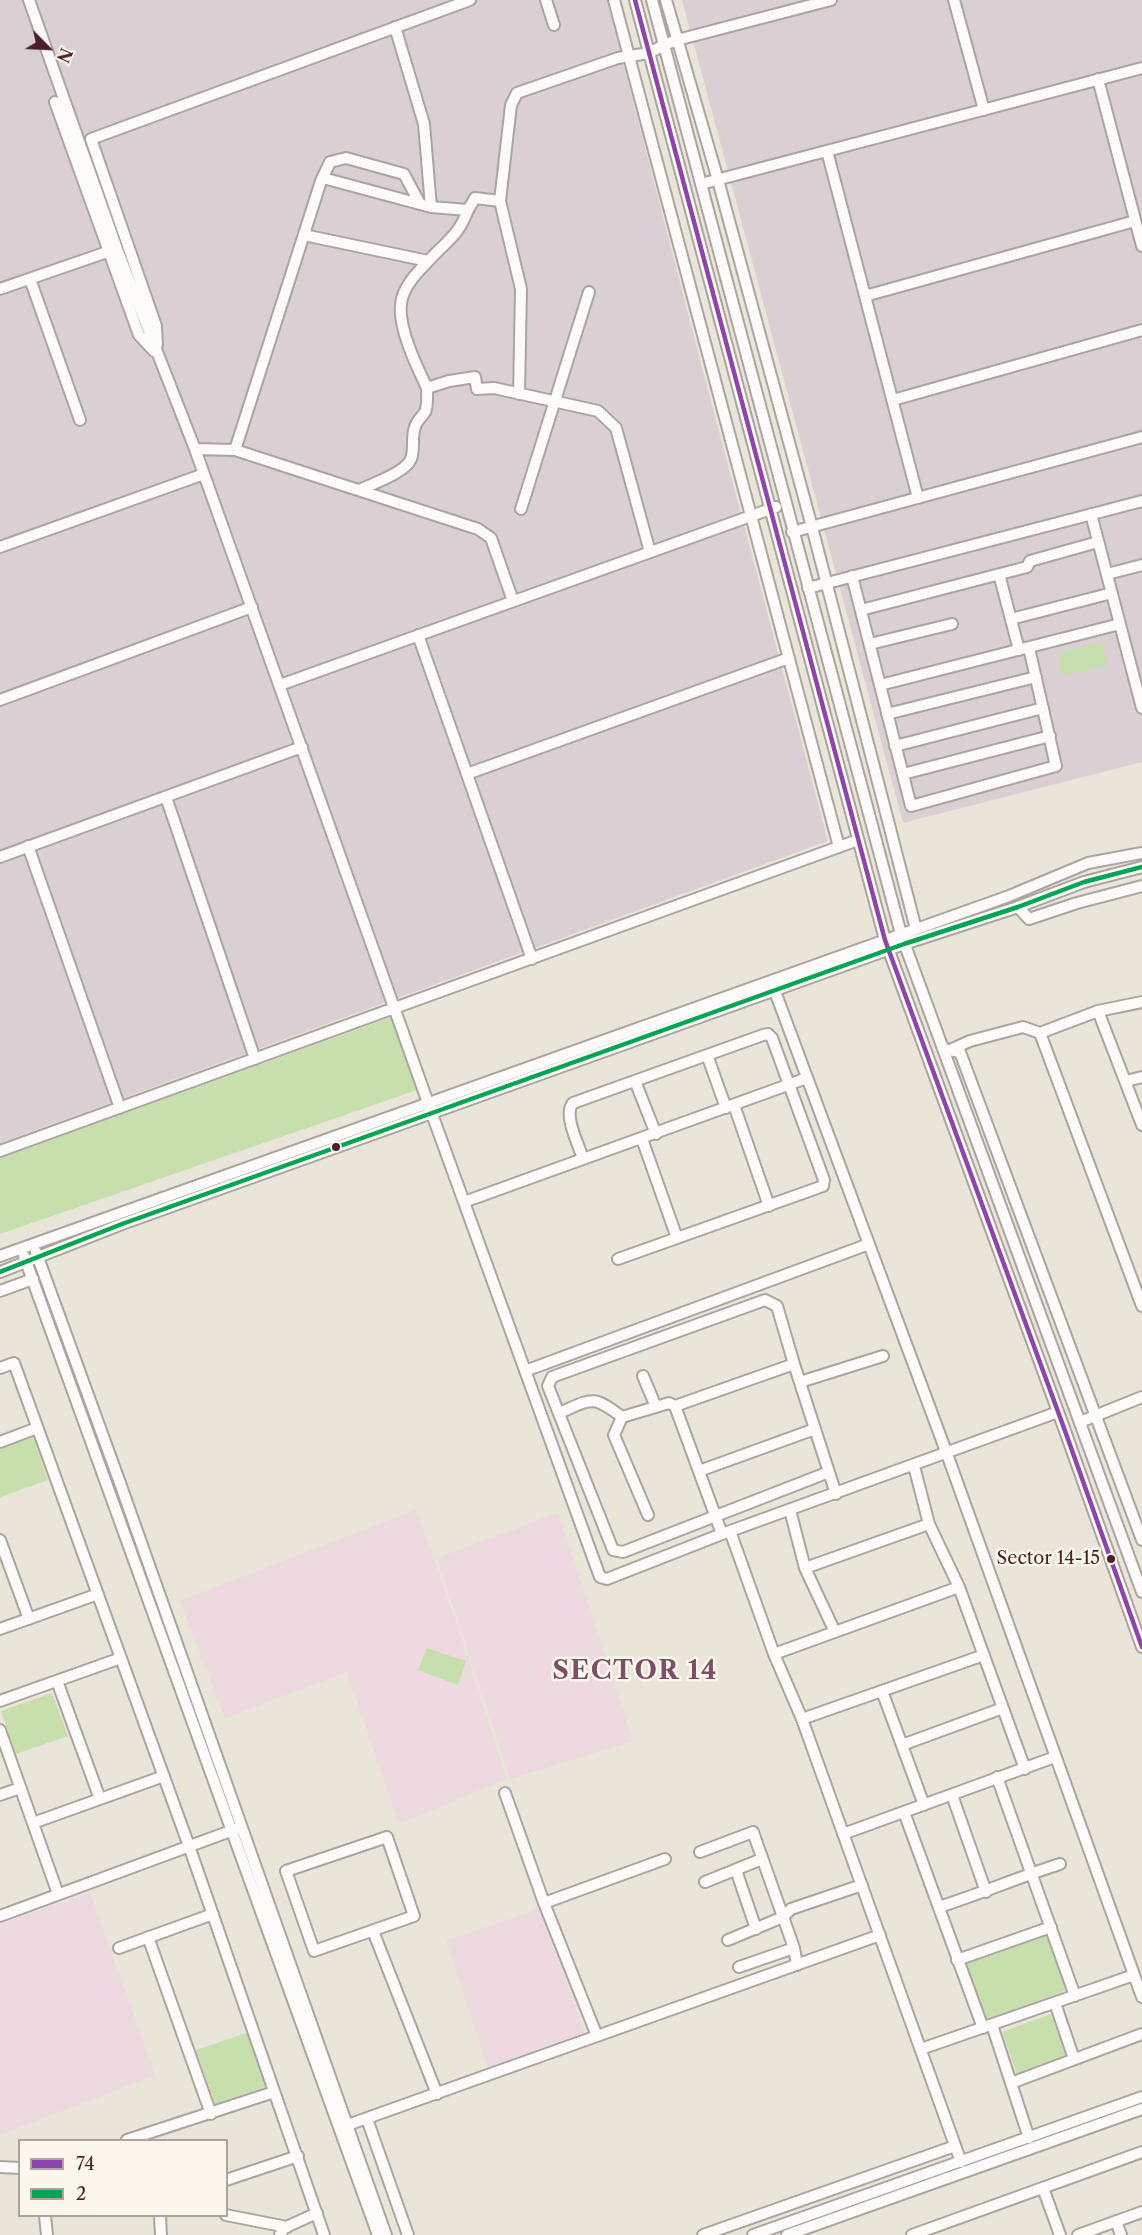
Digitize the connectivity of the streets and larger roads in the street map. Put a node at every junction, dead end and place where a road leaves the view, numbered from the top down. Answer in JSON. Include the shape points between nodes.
{"nodes":[{"id":1,"x":29,"y":0,"type":"edge"},
{"id":2,"x":470,"y":0,"type":"edge"},
{"id":3,"x":546,"y":0,"type":"edge"},
{"id":4,"x":614,"y":0,"type":"edge"},
{"id":5,"x":635,"y":0,"type":"edge"},
{"id":6,"x":652,"y":0,"type":"edge"},
{"id":7,"x":666,"y":0,"type":"edge"},
{"id":8,"x":831,"y":0,"type":"edge"},
{"id":9,"x":954,"y":0,"type":"edge"},
{"id":10,"x":554,"y":25,"type":"dead end"},
{"id":11,"x":395,"y":27,"type":"junction"},
{"id":12,"x":677,"y":40,"type":"junction"},
{"id":13,"x":664,"y":45,"type":"junction"},
{"id":14,"x":649,"y":53,"type":"junction"},
{"id":15,"x":630,"y":57,"type":"junction"},
{"id":16,"x":1142,"y":68,"type":"edge"},
{"id":17,"x":1098,"y":79,"type":"junction"},
{"id":18,"x":55,"y":102,"type":"dead end"},
{"id":19,"x":984,"y":110,"type":"junction"},
{"id":20,"x":827,"y":151,"type":"junction"},
{"id":21,"x":718,"y":180,"type":"junction"},
{"id":22,"x":321,"y":181,"type":"junction"},
{"id":23,"x":701,"y":184,"type":"junction"},
{"id":24,"x":500,"y":201,"type":"junction"},
{"id":25,"x":426,"y":205,"type":"junction"},
{"id":26,"x":468,"y":210,"type":"junction"},
{"id":27,"x":1135,"y":221,"type":"junction"},
{"id":28,"x":304,"y":235,"type":"junction"},
{"id":29,"x":1142,"y":246,"type":"edge"},
{"id":30,"x":110,"y":251,"type":"junction"},
{"id":31,"x":428,"y":261,"type":"junction"},
{"id":32,"x":30,"y":279,"type":"junction"},
{"id":33,"x":1,"y":286,"type":"edge"},
{"id":34,"x":589,"y":292,"type":"dead end"},
{"id":35,"x":865,"y":296,"type":"junction"},
{"id":36,"x":1142,"y":330,"type":"edge"},
{"id":37,"x":158,"y":356,"type":"junction"},
{"id":38,"x":427,"y":388,"type":"junction"},
{"id":39,"x":519,"y":394,"type":"junction"},
{"id":40,"x":893,"y":400,"type":"junction"},
{"id":41,"x":555,"y":403,"type":"junction"},
{"id":42,"x":80,"y":420,"type":"dead end"},
{"id":43,"x":1142,"y":437,"type":"edge"},
{"id":44,"x":195,"y":449,"type":"junction"},
{"id":45,"x":235,"y":450,"type":"junction"},
{"id":46,"x":204,"y":474,"type":"junction"},
{"id":47,"x":359,"y":490,"type":"junction"},
{"id":48,"x":918,"y":498,"type":"junction"},
{"id":49,"x":1142,"y":501,"type":"edge"},
{"id":50,"x":785,"y":504,"type":"junction"},
{"id":51,"x":521,"y":509,"type":"dead end"},
{"id":52,"x":772,"y":509,"type":"junction"},
{"id":53,"x":1091,"y":514,"type":"junction"},
{"id":54,"x":751,"y":516,"type":"junction"},
{"id":55,"x":812,"y":527,"type":"junction"},
{"id":56,"x":792,"y":532,"type":"junction"},
{"id":57,"x":1098,"y":542,"type":"junction"},
{"id":58,"x":0,"y":547,"type":"edge"},
{"id":59,"x":650,"y":552,"type":"junction"},
{"id":60,"x":1142,"y":565,"type":"edge"},
{"id":61,"x":999,"y":574,"type":"junction"},
{"id":62,"x":1107,"y":574,"type":"junction"},
{"id":63,"x":852,"y":576,"type":"junction"},
{"id":64,"x":826,"y":583,"type":"junction"},
{"id":65,"x":807,"y":588,"type":"junction"},
{"id":66,"x":1112,"y":593,"type":"junction"},
{"id":67,"x":513,"y":601,"type":"junction"},
{"id":68,"x":252,"y":607,"type":"junction"},
{"id":69,"x":861,"y":610,"type":"junction"},
{"id":70,"x":1011,"y":619,"type":"junction"},
{"id":71,"x":952,"y":624,"type":"dead end"},
{"id":72,"x":1120,"y":624,"type":"junction"},
{"id":73,"x":418,"y":636,"type":"junction"},
{"id":74,"x":870,"y":644,"type":"junction"},
{"id":75,"x":1024,"y":649,"type":"junction"},
{"id":76,"x":789,"y":658,"type":"junction"},
{"id":77,"x":1036,"y":677,"type":"junction"},
{"id":78,"x":280,"y":685,"type":"junction"},
{"id":79,"x":880,"y":686,"type":"junction"},
{"id":80,"x":0,"y":700,"type":"edge"},
{"id":81,"x":1043,"y":708,"type":"junction"},
{"id":82,"x":1142,"y":708,"type":"edge"},
{"id":83,"x":887,"y":714,"type":"junction"},
{"id":84,"x":1050,"y":736,"type":"junction"},
{"id":85,"x":896,"y":746,"type":"junction"},
{"id":86,"x":303,"y":747,"type":"junction"},
{"id":87,"x":467,"y":774,"type":"junction"},
{"id":88,"x":903,"y":774,"type":"junction"},
{"id":89,"x":166,"y":796,"type":"junction"},
{"id":90,"x":858,"y":840,"type":"junction"},
{"id":91,"x":28,"y":846,"type":"junction"},
{"id":92,"x":839,"y":847,"type":"junction"},
{"id":93,"x":1142,"y":853,"type":"edge"},
{"id":94,"x":0,"y":857,"type":"edge"},
{"id":95,"x":1142,"y":867,"type":"edge"},
{"id":96,"x":1142,"y":886,"type":"edge"},
{"id":97,"x":1018,"y":907,"type":"junction"},
{"id":98,"x":916,"y":929,"type":"junction"},
{"id":99,"x":902,"y":939,"type":"junction"},
{"id":100,"x":887,"y":945,"type":"junction"},
{"id":101,"x":532,"y":959,"type":"junction"},
{"id":102,"x":773,"y":986,"type":"junction"},
{"id":103,"x":1142,"y":1002,"type":"edge"},
{"id":104,"x":395,"y":1009,"type":"junction"},
{"id":105,"x":1098,"y":1011,"type":"junction"},
{"id":106,"x":1040,"y":1034,"type":"junction"},
{"id":107,"x":946,"y":1050,"type":"junction"},
{"id":108,"x":707,"y":1055,"type":"junction"},
{"id":109,"x":255,"y":1059,"type":"junction"},
{"id":110,"x":1142,"y":1077,"type":"edge"},
{"id":111,"x":807,"y":1078,"type":"junction"},
{"id":112,"x":635,"y":1081,"type":"junction"},
{"id":113,"x":1126,"y":1081,"type":"junction"},
{"id":114,"x":789,"y":1085,"type":"junction"},
{"id":115,"x":428,"y":1103,"type":"junction"},
{"id":116,"x":730,"y":1106,"type":"junction"},
{"id":117,"x":120,"y":1108,"type":"junction"},
{"id":118,"x":432,"y":1114,"type":"junction"},
{"id":119,"x":1142,"y":1125,"type":"edge"},
{"id":120,"x":656,"y":1134,"type":"junction"},
{"id":121,"x":642,"y":1139,"type":"junction"},
{"id":122,"x":0,"y":1151,"type":"edge"},
{"id":123,"x":583,"y":1158,"type":"junction"},
{"id":124,"x":464,"y":1202,"type":"junction"},
{"id":125,"x":769,"y":1206,"type":"junction"},
{"id":126,"x":677,"y":1238,"type":"junction"},
{"id":127,"x":33,"y":1244,"type":"junction"},
{"id":128,"x":869,"y":1244,"type":"junction"},
{"id":129,"x":22,"y":1248,"type":"junction"},
{"id":130,"x":0,"y":1256,"type":"edge"},
{"id":131,"x":39,"y":1258,"type":"junction"},
{"id":132,"x":618,"y":1259,"type":"dead end"},
{"id":133,"x":27,"y":1262,"type":"junction"},
{"id":134,"x":0,"y":1272,"type":"edge"},
{"id":135,"x":33,"y":1279,"type":"junction"},
{"id":136,"x":0,"y":1292,"type":"edge"},
{"id":137,"x":1142,"y":1306,"type":"edge"},
{"id":138,"x":883,"y":1356,"type":"dead end"},
{"id":139,"x":794,"y":1364,"type":"junction"},
{"id":140,"x":0,"y":1368,"type":"edge"},
{"id":141,"x":525,"y":1371,"type":"junction"},
{"id":142,"x":643,"y":1376,"type":"dead end"},
{"id":143,"x":800,"y":1382,"type":"junction"},
{"id":144,"x":1142,"y":1397,"type":"edge"},
{"id":145,"x":675,"y":1406,"type":"junction"},
{"id":146,"x":656,"y":1407,"type":"junction"},
{"id":147,"x":559,"y":1413,"type":"junction"},
{"id":148,"x":1095,"y":1415,"type":"junction"},
{"id":149,"x":1059,"y":1416,"type":"junction"},
{"id":150,"x":622,"y":1417,"type":"junction"},
{"id":151,"x":1078,"y":1418,"type":"junction"},
{"id":152,"x":37,"y":1428,"type":"junction"},
{"id":153,"x":815,"y":1429,"type":"junction"},
{"id":154,"x":0,"y":1442,"type":"edge"},
{"id":155,"x":947,"y":1454,"type":"junction"},
{"id":156,"x":914,"y":1466,"type":"junction"},
{"id":157,"x":699,"y":1471,"type":"junction"},
{"id":158,"x":829,"y":1472,"type":"junction"},
{"id":159,"x":836,"y":1494,"type":"junction"},
{"id":160,"x":790,"y":1510,"type":"junction"},
{"id":161,"x":648,"y":1515,"type":"dead end"},
{"id":162,"x":715,"y":1515,"type":"junction"},
{"id":163,"x":928,"y":1524,"type":"junction"},
{"id":164,"x":726,"y":1533,"type":"junction"},
{"id":165,"x":0,"y":1540,"type":"edge"},
{"id":166,"x":1142,"y":1540,"type":"edge"},
{"id":167,"x":805,"y":1568,"type":"junction"},
{"id":168,"x":959,"y":1587,"type":"junction"},
{"id":169,"x":1142,"y":1592,"type":"edge"},
{"id":170,"x":98,"y":1594,"type":"junction"},
{"id":171,"x":29,"y":1619,"type":"junction"},
{"id":172,"x":0,"y":1629,"type":"edge"},
{"id":173,"x":835,"y":1632,"type":"junction"},
{"id":174,"x":1142,"y":1647,"type":"edge"},
{"id":175,"x":774,"y":1654,"type":"junction"},
{"id":176,"x":984,"y":1655,"type":"junction"},
{"id":177,"x":121,"y":1658,"type":"junction"},
{"id":178,"x":57,"y":1681,"type":"junction"},
{"id":179,"x":882,"y":1691,"type":"junction"},
{"id":180,"x":0,"y":1701,"type":"edge"},
{"id":181,"x":1003,"y":1708,"type":"junction"},
{"id":182,"x":802,"y":1719,"type":"junction"},
{"id":183,"x":0,"y":1731,"type":"edge"},
{"id":184,"x":902,"y":1745,"type":"junction"},
{"id":185,"x":1055,"y":1757,"type":"junction"},
{"id":186,"x":1025,"y":1769,"type":"junction"},
{"id":187,"x":164,"y":1776,"type":"junction"},
{"id":188,"x":997,"y":1777,"type":"junction"},
{"id":189,"x":20,"y":1788,"type":"junction"},
{"id":190,"x":505,"y":1793,"type":"dead end"},
{"id":191,"x":0,"y":1795,"type":"edge"},
{"id":192,"x":952,"y":1795,"type":"junction"},
{"id":193,"x":100,"y":1799,"type":"junction"},
{"id":194,"x":924,"y":1805,"type":"junction"},
{"id":195,"x":904,"y":1812,"type":"junction"},
{"id":196,"x":33,"y":1823,"type":"junction"},
{"id":197,"x":237,"y":1829,"type":"junction"},
{"id":198,"x":843,"y":1834,"type":"junction"},
{"id":199,"x":189,"y":1846,"type":"junction"},
{"id":200,"x":700,"y":1852,"type":"dead end"},
{"id":201,"x":665,"y":1859,"type":"dead end"},
{"id":202,"x":762,"y":1859,"type":"junction"},
{"id":203,"x":1060,"y":1864,"type":"dead end"},
{"id":204,"x":736,"y":1870,"type":"junction"},
{"id":205,"x":1030,"y":1874,"type":"junction"},
{"id":206,"x":705,"y":1882,"type":"dead end"},
{"id":207,"x":862,"y":1885,"type":"junction"},
{"id":208,"x":986,"y":1892,"type":"junction"},
{"id":209,"x":58,"y":1894,"type":"junction"},
{"id":210,"x":544,"y":1903,"type":"junction"},
{"id":211,"x":939,"y":1907,"type":"junction"},
{"id":212,"x":213,"y":1914,"type":"junction"},
{"id":213,"x":0,"y":1916,"type":"edge"},
{"id":214,"x":783,"y":1917,"type":"junction"},
{"id":215,"x":1052,"y":1928,"type":"junction"},
{"id":216,"x":756,"y":1929,"type":"junction"},
{"id":217,"x":373,"y":1931,"type":"junction"},
{"id":218,"x":880,"y":1935,"type":"junction"},
{"id":219,"x":148,"y":1937,"type":"junction"},
{"id":220,"x":728,"y":1940,"type":"dead end"},
{"id":221,"x":119,"y":1948,"type":"dead end"},
{"id":222,"x":794,"y":1948,"type":"junction"},
{"id":223,"x":957,"y":1960,"type":"junction"},
{"id":224,"x":797,"y":1965,"type":"junction"},
{"id":225,"x":739,"y":1967,"type":"dead end"},
{"id":226,"x":1134,"y":1975,"type":"junction"},
{"id":227,"x":1075,"y":1996,"type":"junction"},
{"id":228,"x":1142,"y":1997,"type":"edge"},
{"id":229,"x":1055,"y":2003,"type":"junction"},
{"id":230,"x":987,"y":2026,"type":"junction"},
{"id":231,"x":1142,"y":2034,"type":"edge"},
{"id":232,"x":597,"y":2036,"type":"junction"},
{"id":233,"x":921,"y":2049,"type":"junction"},
{"id":234,"x":1074,"y":2059,"type":"junction"},
{"id":235,"x":1011,"y":2083,"type":"junction"},
{"id":236,"x":274,"y":2092,"type":"junction"},
{"id":237,"x":437,"y":2094,"type":"junction"},
{"id":238,"x":1142,"y":2097,"type":"edge"},
{"id":239,"x":1142,"y":2109,"type":"edge"},
{"id":240,"x":211,"y":2114,"type":"junction"},
{"id":241,"x":367,"y":2119,"type":"junction"},
{"id":242,"x":343,"y":2127,"type":"junction"},
{"id":243,"x":1029,"y":2138,"type":"junction"},
{"id":244,"x":130,"y":2139,"type":"edge"},
{"id":245,"x":955,"y":2145,"type":"junction"},
{"id":246,"x":1142,"y":2152,"type":"edge"},
{"id":247,"x":298,"y":2156,"type":"junction"},
{"id":248,"x":961,"y":2162,"type":"junction"},
{"id":249,"x":0,"y":2166,"type":"edge"},
{"id":250,"x":18,"y":2168,"type":"edge"},
{"id":251,"x":228,"y":2179,"type":"edge"},
{"id":252,"x":1043,"y":2188,"type":"junction"},
{"id":253,"x":1142,"y":2212,"type":"edge"},
{"id":254,"x":317,"y":2213,"type":"junction"},
{"id":255,"x":228,"y":2216,"type":"edge"},
{"id":256,"x":45,"y":2217,"type":"edge"},
{"id":257,"x":160,"y":2217,"type":"edge"},
{"id":258,"x":1116,"y":2221,"type":"junction"},
{"id":259,"x":941,"y":2230,"type":"edge"},
{"id":260,"x":284,"y":2231,"type":"edge"},
{"id":261,"x":47,"y":2235,"type":"edge"},
{"id":262,"x":161,"y":2235,"type":"edge"},
{"id":263,"x":324,"y":2235,"type":"edge"},
{"id":264,"x":378,"y":2235,"type":"edge"},
{"id":265,"x":386,"y":2235,"type":"edge"},
{"id":266,"x":408,"y":2235,"type":"edge"},
{"id":267,"x":704,"y":2235,"type":"edge"},
{"id":268,"x":753,"y":2235,"type":"edge"},
{"id":269,"x":787,"y":2235,"type":"edge"},
{"id":270,"x":912,"y":2235,"type":"edge"},
{"id":271,"x":1060,"y":2235,"type":"edge"},
{"id":272,"x":1078,"y":2235,"type":"edge"},
{"id":273,"x":1121,"y":2235,"type":"edge"}],
"edges":[{"from":1,"to":37,"type":"street"},
{"from":2,"to":11,"type":"street"},
{"from":3,"to":10,"type":"street"},
{"from":4,"to":15,"type":"street"},
{"from":5,"to":14,"type":"street"},
{"from":6,"to":13,"type":"street"},
{"from":7,"to":12,"type":"street"},
{"from":8,"to":12,"type":"street"},
{"from":9,"to":19,"type":"street"},
{"from":11,"to":25,"type":"street","via":[[424,124]]},
{"from":11,"to":37,"type":"street","via":[[92,139],[156,326]]},
{"from":12,"to":13,"type":"street"},
{"from":12,"to":21,"type":"street"},
{"from":13,"to":14,"type":"street"},
{"from":13,"to":23,"type":"street"},
{"from":14,"to":15,"type":"street"},
{"from":14,"to":52,"type":"street"},
{"from":15,"to":24,"type":"street","via":[[522,90],[514,96]]},
{"from":15,"to":54,"type":"street"},
{"from":16,"to":17,"type":"street"},
{"from":17,"to":19,"type":"street"},
{"from":17,"to":27,"type":"street"},
{"from":18,"to":30,"type":"street"},
{"from":19,"to":20,"type":"street"},
{"from":20,"to":21,"type":"street"},
{"from":20,"to":35,"type":"street"},
{"from":21,"to":23,"type":"street"},
{"from":21,"to":55,"type":"street"},
{"from":22,"to":25,"type":"street","via":[[323,178]]},
{"from":22,"to":25,"type":"street","via":[[330,162],[346,158],[404,174]]},
{"from":22,"to":28,"type":"street"},
{"from":23,"to":50,"type":"street"},
{"from":24,"to":26,"type":"street","via":[[475,198]]},
{"from":24,"to":39,"type":"street","via":[[521,289]]},
{"from":25,"to":26,"type":"street"},
{"from":26,"to":31,"type":"street","via":[[461,229]]},
{"from":27,"to":29,"type":"street"},
{"from":27,"to":35,"type":"street"},
{"from":28,"to":31,"type":"street"},
{"from":28,"to":45,"type":"street"},
{"from":30,"to":32,"type":"street"},
{"from":30,"to":37,"type":"street","via":[[139,335]]},
{"from":31,"to":38,"type":"street","via":[[412,279],[401,303],[404,333]]},
{"from":32,"to":33,"type":"street"},
{"from":32,"to":42,"type":"street"},
{"from":34,"to":41,"type":"street"},
{"from":35,"to":40,"type":"street"},
{"from":36,"to":40,"type":"street"},
{"from":37,"to":44,"type":"street"},
{"from":38,"to":39,"type":"street","via":[[475,377],[477,389],[494,388]]},
{"from":38,"to":47,"type":"street","via":[[426,407],[415,425],[410,461]]},
{"from":39,"to":41,"type":"street"},
{"from":40,"to":48,"type":"street"},
{"from":41,"to":51,"type":"street"},
{"from":41,"to":59,"type":"street","via":[[598,411],[616,428]]},
{"from":43,"to":48,"type":"street"},
{"from":44,"to":45,"type":"street"},
{"from":44,"to":46,"type":"street"},
{"from":45,"to":47,"type":"street"},
{"from":46,"to":58,"type":"street"},
{"from":46,"to":68,"type":"street"},
{"from":47,"to":67,"type":"street","via":[[485,533],[491,538]]},
{"from":48,"to":55,"type":"street"},
{"from":49,"to":53,"type":"street"},
{"from":50,"to":52,"type":"street"},
{"from":50,"to":56,"type":"street"},
{"from":52,"to":54,"type":"street"},
{"from":52,"to":90,"type":"street"},
{"from":53,"to":57,"type":"street"},
{"from":53,"to":63,"type":"street"},
{"from":54,"to":59,"type":"street"},
{"from":54,"to":76,"type":"street"},
{"from":55,"to":56,"type":"street"},
{"from":55,"to":64,"type":"street"},
{"from":56,"to":65,"type":"street"},
{"from":57,"to":61,"type":"street"},
{"from":57,"to":62,"type":"street"},
{"from":59,"to":67,"type":"street"},
{"from":60,"to":62,"type":"street"},
{"from":61,"to":69,"type":"street"},
{"from":61,"to":70,"type":"street"},
{"from":62,"to":66,"type":"street"},
{"from":63,"to":64,"type":"street"},
{"from":63,"to":69,"type":"street"},
{"from":64,"to":65,"type":"street"},
{"from":64,"to":98,"type":"street"},
{"from":65,"to":99,"type":"street"},
{"from":66,"to":70,"type":"street"},
{"from":66,"to":72,"type":"street"},
{"from":67,"to":73,"type":"street"},
{"from":68,"to":78,"type":"street"},
{"from":68,"to":80,"type":"street"},
{"from":69,"to":74,"type":"street"},
{"from":70,"to":75,"type":"street"},
{"from":71,"to":74,"type":"street"},
{"from":72,"to":75,"type":"street"},
{"from":72,"to":82,"type":"street"},
{"from":73,"to":78,"type":"street"},
{"from":73,"to":87,"type":"street"},
{"from":74,"to":79,"type":"street"},
{"from":75,"to":77,"type":"street"},
{"from":75,"to":79,"type":"street"},
{"from":76,"to":87,"type":"street"},
{"from":76,"to":92,"type":"street"},
{"from":77,"to":81,"type":"street"},
{"from":77,"to":83,"type":"street"},
{"from":78,"to":86,"type":"street"},
{"from":79,"to":83,"type":"street"},
{"from":81,"to":84,"type":"street"},
{"from":81,"to":85,"type":"street"},
{"from":83,"to":85,"type":"street"},
{"from":84,"to":88,"type":"street"},
{"from":84,"to":88,"type":"street","via":[[1056,766],[911,806]]},
{"from":85,"to":88,"type":"street"},
{"from":86,"to":89,"type":"street"},
{"from":86,"to":104,"type":"street"},
{"from":87,"to":101,"type":"street"},
{"from":89,"to":91,"type":"street"},
{"from":89,"to":109,"type":"street"},
{"from":90,"to":92,"type":"street"},
{"from":90,"to":100,"type":"street"},
{"from":91,"to":94,"type":"street"},
{"from":91,"to":117,"type":"street"},
{"from":92,"to":101,"type":"street"},
{"from":93,"to":98,"type":"street","via":[[1088,863]]},
{"from":95,"to":97,"type":"street","via":[[1083,882]]},
{"from":96,"to":97,"type":"street","via":[[1029,919]]},
{"from":97,"to":99,"type":"street"},
{"from":98,"to":99,"type":"street"},
{"from":99,"to":100,"type":"street"},
{"from":99,"to":107,"type":"street"},
{"from":100,"to":102,"type":"street"},
{"from":100,"to":149,"type":"street"},
{"from":101,"to":104,"type":"street"},
{"from":102,"to":111,"type":"street"},
{"from":102,"to":115,"type":"street"},
{"from":102,"to":118,"type":"street"},
{"from":103,"to":105,"type":"street"},
{"from":104,"to":109,"type":"street"},
{"from":104,"to":115,"type":"street"},
{"from":105,"to":106,"type":"street"},
{"from":105,"to":113,"type":"street"},
{"from":106,"to":107,"type":"street","via":[[1023,1027]]},
{"from":106,"to":137,"type":"street"},
{"from":107,"to":148,"type":"street","via":[[960,1052]]},
{"from":107,"to":151,"type":"street"},
{"from":108,"to":112,"type":"street"},
{"from":108,"to":114,"type":"street","via":[[768,1034]]},
{"from":108,"to":116,"type":"street"},
{"from":109,"to":117,"type":"street"},
{"from":110,"to":113,"type":"street"},
{"from":111,"to":114,"type":"street"},
{"from":111,"to":128,"type":"street"},
{"from":112,"to":120,"type":"street"},
{"from":112,"to":123,"type":"street","via":[[569,1107]]},
{"from":113,"to":119,"type":"street"},
{"from":114,"to":116,"type":"street"},
{"from":114,"to":125,"type":"street","via":[[824,1180],[823,1186]]},
{"from":115,"to":118,"type":"street"},
{"from":115,"to":127,"type":"street"},
{"from":116,"to":120,"type":"street"},
{"from":116,"to":125,"type":"street"},
{"from":117,"to":122,"type":"street"},
{"from":118,"to":124,"type":"street"},
{"from":118,"to":131,"type":"street","via":[[122,1224]]},
{"from":120,"to":121,"type":"street"},
{"from":121,"to":123,"type":"street"},
{"from":121,"to":126,"type":"street"},
{"from":123,"to":124,"type":"street"},
{"from":124,"to":141,"type":"street"},
{"from":125,"to":126,"type":"street"},
{"from":126,"to":132,"type":"street"},
{"from":127,"to":129,"type":"street"},
{"from":127,"to":131,"type":"street"},
{"from":128,"to":141,"type":"street"},
{"from":128,"to":155,"type":"street"},
{"from":129,"to":130,"type":"street"},
{"from":129,"to":133,"type":"street"},
{"from":131,"to":133,"type":"street"},
{"from":131,"to":197,"type":"street"},
{"from":133,"to":134,"type":"street"},
{"from":133,"to":135,"type":"street"},
{"from":135,"to":136,"type":"street"},
{"from":135,"to":197,"type":"street"},
{"from":138,"to":143,"type":"street"},
{"from":139,"to":143,"type":"street"},
{"from":139,"to":145,"type":"street"},
{"from":139,"to":147,"type":"street","via":[[777,1306],[765,1300],[552,1377],[548,1386]]},
{"from":140,"to":152,"type":"street","via":[[14,1363]]},
{"from":141,"to":164,"type":"street","via":[[600,1577],[607,1579]]},
{"from":142,"to":146,"type":"street"},
{"from":143,"to":153,"type":"street"},
{"from":144,"to":148,"type":"street"},
{"from":145,"to":146,"type":"street","via":[[669,1403]]},
{"from":145,"to":157,"type":"street"},
{"from":146,"to":150,"type":"street"},
{"from":147,"to":150,"type":"street","via":[[596,1400]]},
{"from":147,"to":162,"type":"street","via":[[612,1550],[622,1552]]},
{"from":148,"to":151,"type":"street"},
{"from":148,"to":166,"type":"street"},
{"from":149,"to":151,"type":"street"},
{"from":149,"to":155,"type":"street"},
{"from":149,"to":174,"type":"street"},
{"from":150,"to":161,"type":"street","via":[[614,1435]]},
{"from":151,"to":169,"type":"street"},
{"from":152,"to":154,"type":"street"},
{"from":152,"to":170,"type":"street"},
{"from":153,"to":157,"type":"street"},
{"from":153,"to":158,"type":"street"},
{"from":155,"to":156,"type":"street"},
{"from":155,"to":185,"type":"street"},
{"from":156,"to":159,"type":"street"},
{"from":156,"to":163,"type":"street"},
{"from":157,"to":162,"type":"street"},
{"from":158,"to":159,"type":"street"},
{"from":158,"to":162,"type":"street"},
{"from":159,"to":160,"type":"street"},
{"from":160,"to":164,"type":"street"},
{"from":160,"to":167,"type":"street"},
{"from":162,"to":164,"type":"street"},
{"from":163,"to":167,"type":"street"},
{"from":163,"to":168,"type":"street"},
{"from":164,"to":175,"type":"street"},
{"from":165,"to":171,"type":"street"},
{"from":167,"to":173,"type":"street"},
{"from":168,"to":173,"type":"street"},
{"from":168,"to":176,"type":"street"},
{"from":170,"to":171,"type":"street"},
{"from":170,"to":177,"type":"street"},
{"from":171,"to":172,"type":"street"},
{"from":173,"to":175,"type":"street"},
{"from":175,"to":182,"type":"street"},
{"from":176,"to":179,"type":"street"},
{"from":176,"to":181,"type":"street"},
{"from":177,"to":178,"type":"street"},
{"from":177,"to":187,"type":"street"},
{"from":178,"to":180,"type":"street"},
{"from":178,"to":193,"type":"street"},
{"from":179,"to":182,"type":"street"},
{"from":179,"to":184,"type":"street"},
{"from":181,"to":184,"type":"street"},
{"from":181,"to":186,"type":"street"},
{"from":182,"to":198,"type":"street"},
{"from":183,"to":189,"type":"street"},
{"from":184,"to":194,"type":"street"},
{"from":185,"to":186,"type":"street"},
{"from":185,"to":226,"type":"street"},
{"from":186,"to":188,"type":"street"},
{"from":187,"to":193,"type":"street"},
{"from":187,"to":199,"type":"street"},
{"from":188,"to":192,"type":"street"},
{"from":188,"to":205,"type":"street"},
{"from":189,"to":191,"type":"street"},
{"from":189,"to":196,"type":"street"},
{"from":190,"to":210,"type":"street"},
{"from":192,"to":194,"type":"street"},
{"from":192,"to":208,"type":"street"},
{"from":193,"to":196,"type":"street"},
{"from":194,"to":195,"type":"street"},
{"from":195,"to":198,"type":"street"},
{"from":195,"to":211,"type":"street"},
{"from":196,"to":209,"type":"street"},
{"from":197,"to":199,"type":"street"},
{"from":197,"to":242,"type":"street"},
{"from":198,"to":207,"type":"street"},
{"from":199,"to":209,"type":"street"},
{"from":199,"to":212,"type":"street"},
{"from":200,"to":202,"type":"street","via":[[753,1832]]},
{"from":201,"to":210,"type":"street"},
{"from":202,"to":204,"type":"street"},
{"from":202,"to":214,"type":"street"},
{"from":203,"to":205,"type":"street"},
{"from":204,"to":206,"type":"street"},
{"from":204,"to":216,"type":"street"},
{"from":205,"to":208,"type":"street"},
{"from":205,"to":215,"type":"street"},
{"from":207,"to":214,"type":"street","via":[[791,1909]]},
{"from":207,"to":218,"type":"street"},
{"from":208,"to":211,"type":"street"},
{"from":209,"to":213,"type":"street"},
{"from":210,"to":232,"type":"street"},
{"from":211,"to":223,"type":"street"},
{"from":212,"to":219,"type":"street"},
{"from":212,"to":236,"type":"street"},
{"from":214,"to":216,"type":"street"},
{"from":214,"to":222,"type":"street"},
{"from":215,"to":223,"type":"street"},
{"from":215,"to":227,"type":"street"},
{"from":216,"to":220,"type":"street"},
{"from":217,"to":217,"type":"street","via":[[315,1951],[286,1871],[387,1837],[414,1916]]},
{"from":217,"to":237,"type":"street"},
{"from":218,"to":224,"type":"street"},
{"from":218,"to":233,"type":"street"},
{"from":219,"to":221,"type":"street"},
{"from":219,"to":240,"type":"street"},
{"from":222,"to":224,"type":"street"},
{"from":222,"to":225,"type":"street"},
{"from":223,"to":230,"type":"street"},
{"from":224,"to":232,"type":"street"},
{"from":226,"to":227,"type":"street"},
{"from":226,"to":228,"type":"street"},
{"from":227,"to":229,"type":"street"},
{"from":229,"to":230,"type":"street"},
{"from":229,"to":234,"type":"street"},
{"from":230,"to":233,"type":"street"},
{"from":230,"to":235,"type":"street"},
{"from":231,"to":234,"type":"street"},
{"from":232,"to":237,"type":"street"},
{"from":233,"to":245,"type":"street"},
{"from":234,"to":235,"type":"street"},
{"from":235,"to":243,"type":"street"},
{"from":236,"to":240,"type":"street"},
{"from":236,"to":247,"type":"street"},
{"from":237,"to":241,"type":"street"},
{"from":238,"to":243,"type":"street"},
{"from":239,"to":269,"type":"street"},
{"from":240,"to":244,"type":"street"},
{"from":241,"to":242,"type":"street"},
{"from":241,"to":266,"type":"street"},
{"from":242,"to":264,"type":"street"},
{"from":242,"to":265,"type":"street"},
{"from":243,"to":248,"type":"street"},
{"from":245,"to":248,"type":"street"},
{"from":245,"to":267,"type":"street"},
{"from":246,"to":252,"type":"street"},
{"from":247,"to":251,"type":"street"},
{"from":247,"to":254,"type":"street"},
{"from":248,"to":268,"type":"street"},
{"from":249,"to":250,"type":"street"},
{"from":252,"to":259,"type":"street"},
{"from":252,"to":271,"type":"street"},
{"from":253,"to":258,"type":"street"},
{"from":254,"to":260,"type":"street"},
{"from":254,"to":263,"type":"street"},
{"from":255,"to":260,"type":"street"},
{"from":256,"to":261,"type":"street"},
{"from":257,"to":262,"type":"street"},
{"from":258,"to":272,"type":"street"},
{"from":258,"to":273,"type":"street"},
{"from":259,"to":270,"type":"street"}]}
